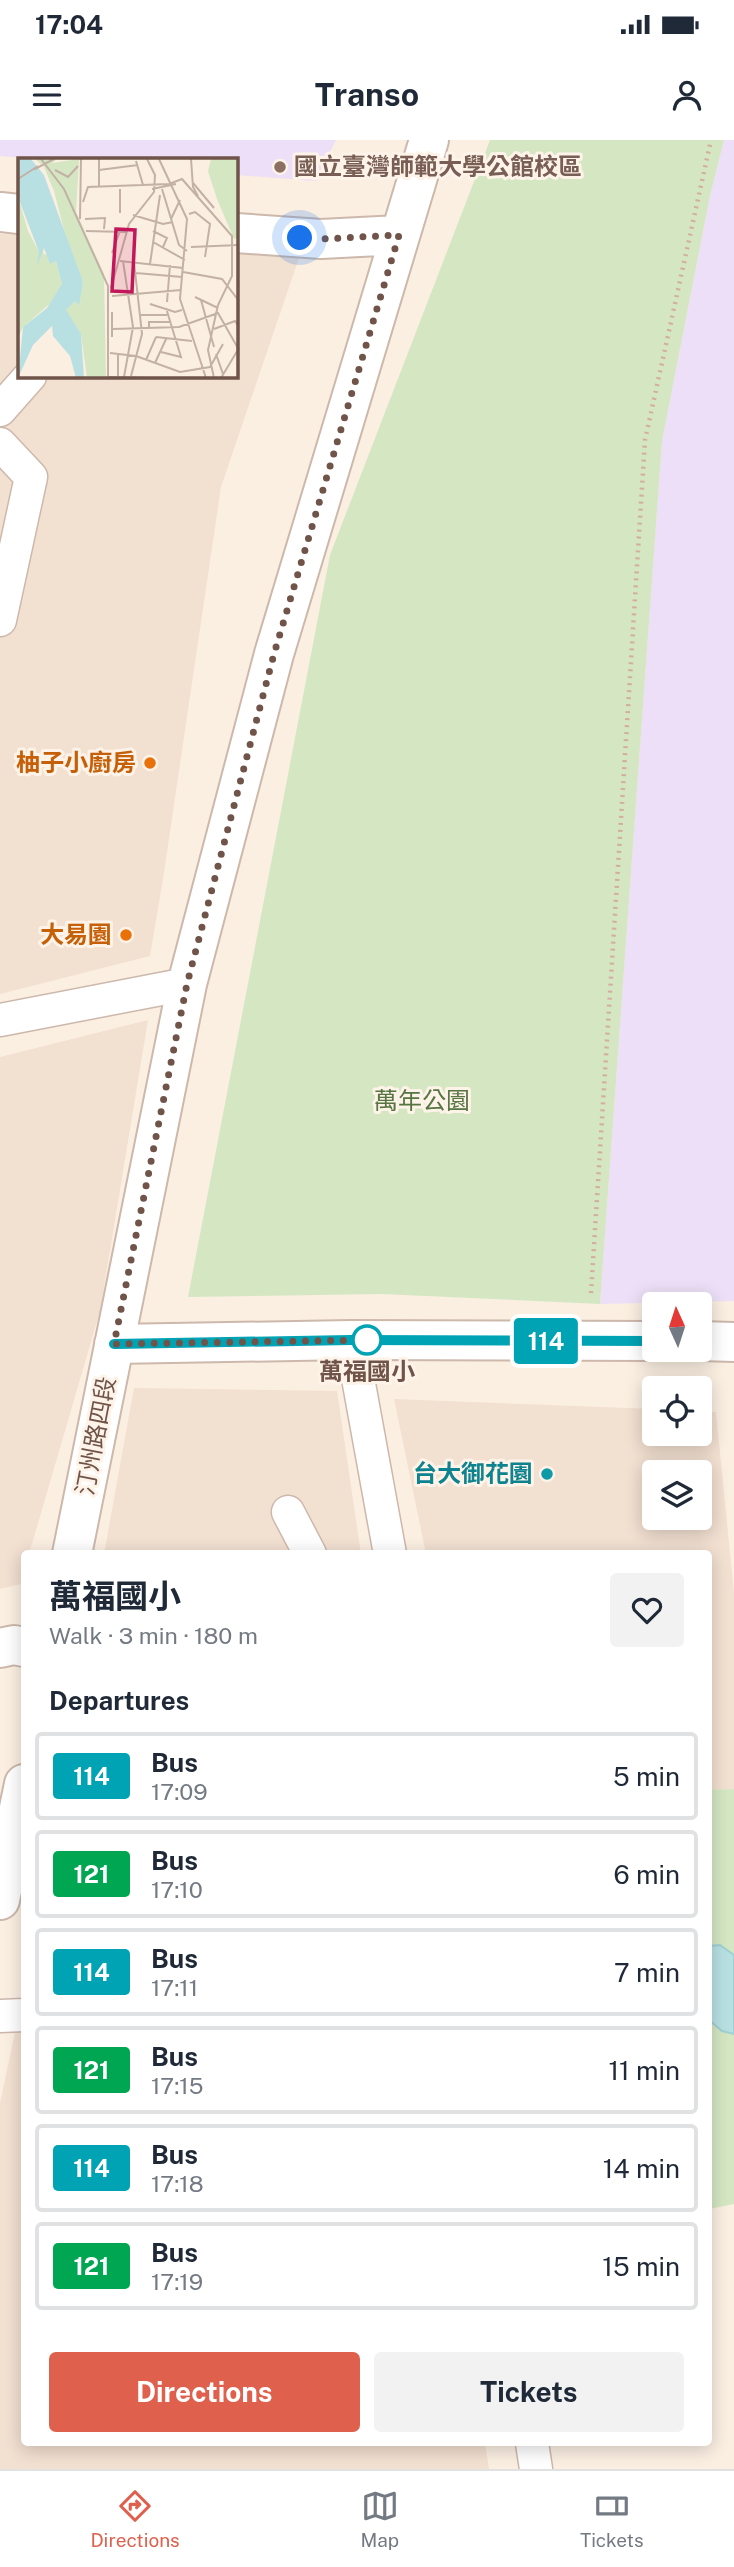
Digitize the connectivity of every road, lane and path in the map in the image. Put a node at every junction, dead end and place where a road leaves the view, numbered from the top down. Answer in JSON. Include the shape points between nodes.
{"nodes":[{"id":1,"x":429,"y":140,"type":"edge"},
{"id":2,"x":711,"y":140,"type":"edge"},
{"id":3,"x":0,"y":212,"type":"edge"},
{"id":4,"x":18,"y":214,"type":"edge"},
{"id":5,"x":238,"y":233,"type":"edge"},
{"id":6,"x":399,"y":235,"type":"junction"},
{"id":7,"x":28,"y":378,"type":"edge"},
{"id":8,"x":0,"y":410,"type":"edge"},
{"id":9,"x":0,"y":444,"type":"edge"},
{"id":10,"x":0,"y":620,"type":"edge"},
{"id":11,"x":187,"y":984,"type":"junction"},
{"id":12,"x":0,"y":1020,"type":"edge"},
{"id":13,"x":591,"y":1303,"type":"dead end"},
{"id":14,"x":351,"y":1340,"type":"junction"},
{"id":15,"x":642,"y":1341,"type":"edge"},
{"id":16,"x":712,"y":1341,"type":"edge"},
{"id":17,"x":734,"y":1342,"type":"edge"},
{"id":18,"x":114,"y":1344,"type":"junction"},
{"id":19,"x":288,"y":1512,"type":"dead end"},
{"id":20,"x":73,"y":1550,"type":"edge"},
{"id":21,"x":308,"y":1550,"type":"edge"},
{"id":22,"x":389,"y":1550,"type":"edge"},
{"id":23,"x":21,"y":1646,"type":"edge"},
{"id":24,"x":0,"y":1648,"type":"edge"},
{"id":25,"x":21,"y":1798,"type":"edge"},
{"id":26,"x":0,"y":1900,"type":"edge"},
{"id":27,"x":0,"y":2015,"type":"edge"},
{"id":28,"x":21,"y":2015,"type":"edge"},
{"id":29,"x":532,"y":2446,"type":"edge"},
{"id":30,"x":536,"y":2469,"type":"edge"}],
"edges":[{"from":1,"to":6,"type":"street","name":"汀州路四段"},
{"from":2,"to":13,"type":"path","via":[[645,439]]},
{"from":3,"to":4,"type":"street"},
{"from":5,"to":6,"type":"street","via":[[321,239]]},
{"from":6,"to":11,"type":"street","name":"汀州路四段","via":[[274,654]]},
{"from":7,"to":8,"type":"lane"},
{"from":9,"to":10,"type":"lane","via":[[31,477]]},
{"from":11,"to":12,"type":"lane"},
{"from":11,"to":18,"type":"street","name":"汀州路四段"},
{"from":14,"to":15,"type":"street"},
{"from":14,"to":18,"type":"street"},
{"from":14,"to":22,"type":"lane"},
{"from":16,"to":17,"type":"street"},
{"from":18,"to":20,"type":"street","name":"汀州路四段"},
{"from":19,"to":21,"type":"lane"},
{"from":23,"to":24,"type":"street"},
{"from":25,"to":26,"type":"street"},
{"from":27,"to":28,"type":"lane"},
{"from":29,"to":30,"type":"lane"}]}
